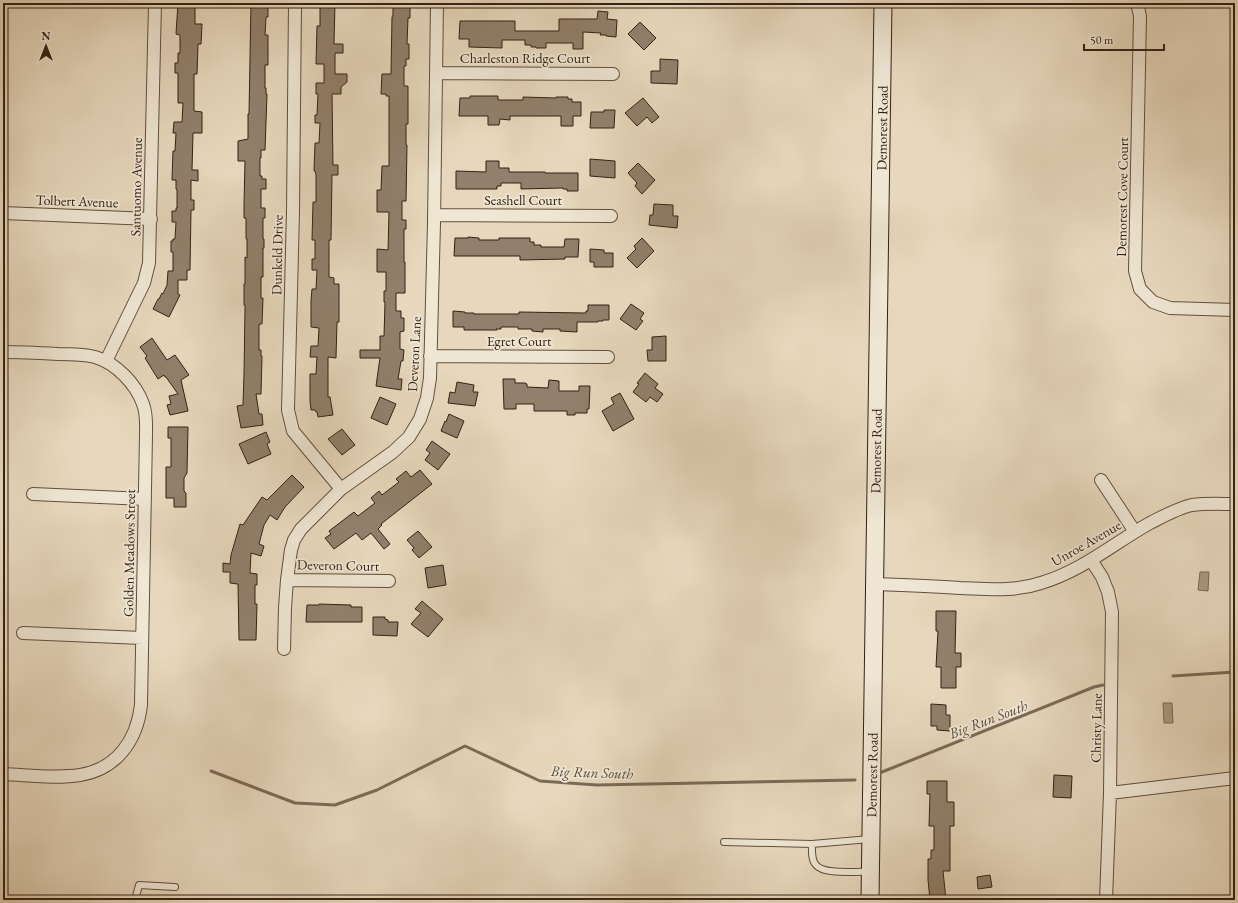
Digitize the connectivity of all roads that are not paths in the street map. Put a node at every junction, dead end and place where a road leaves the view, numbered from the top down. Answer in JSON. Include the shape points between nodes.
{"nodes":[{"id":1,"x":155,"y":3,"type":"edge"},
{"id":2,"x":295,"y":3,"type":"edge"},
{"id":3,"x":437,"y":3,"type":"edge"},
{"id":4,"x":883,"y":3,"type":"edge"},
{"id":5,"x":1137,"y":3,"type":"edge"},
{"id":6,"x":436,"y":73,"type":"junction"},
{"id":7,"x":613,"y":74,"type":"dead end"},
{"id":8,"x":3,"y":213,"type":"edge"},
{"id":9,"x":434,"y":215,"type":"junction"},
{"id":10,"x":611,"y":216,"type":"dead end"},
{"id":11,"x":150,"y":219,"type":"junction"},
{"id":12,"x":1235,"y":310,"type":"edge"},
{"id":13,"x":3,"y":352,"type":"edge"},
{"id":14,"x":430,"y":356,"type":"junction"},
{"id":15,"x":608,"y":357,"type":"dead end"},
{"id":16,"x":106,"y":361,"type":"junction"},
{"id":17,"x":1102,"y":480,"type":"dead end"},
{"id":18,"x":341,"y":489,"type":"junction"},
{"id":19,"x":32,"y":494,"type":"dead end"},
{"id":20,"x":145,"y":499,"type":"junction"},
{"id":21,"x":1235,"y":504,"type":"edge"},
{"id":22,"x":1135,"y":532,"type":"junction"},
{"id":23,"x":1091,"y":560,"type":"junction"},
{"id":24,"x":287,"y":580,"type":"junction"},
{"id":25,"x":389,"y":581,"type":"dead end"},
{"id":26,"x":875,"y":584,"type":"junction"},
{"id":27,"x":23,"y":633,"type":"dead end"},
{"id":28,"x":142,"y":638,"type":"junction"},
{"id":29,"x":284,"y":649,"type":"dead end"},
{"id":30,"x":3,"y":774,"type":"edge"},
{"id":31,"x":1235,"y":778,"type":"edge"},
{"id":32,"x":1110,"y":793,"type":"junction"},
{"id":33,"x":870,"y":839,"type":"junction"},
{"id":34,"x":724,"y":842,"type":"dead end"},
{"id":35,"x":812,"y":844,"type":"junction"},
{"id":36,"x":870,"y":872,"type":"junction"},
{"id":37,"x":175,"y":887,"type":"dead end"},
{"id":38,"x":135,"y":900,"type":"edge"},
{"id":39,"x":870,"y":900,"type":"edge"},
{"id":40,"x":1106,"y":900,"type":"edge"}],
"edges":[{"from":1,"to":11,"type":"street","name":"Santuomo Avenue"},
{"from":2,"to":18,"type":"street","name":"Dunkeld Drive","via":[[288,410],[293,431]]},
{"from":3,"to":6,"type":"street","name":"Deveron Lane"},
{"from":4,"to":26,"type":"street","name":"Demorest Road"},
{"from":5,"to":12,"type":"street","name":"Demorest Cove Court","via":[[1140,16],[1135,271],[1140,289],[1153,302],[1170,308]]},
{"from":6,"to":7,"type":"street","name":"Charleston Ridge Court"},
{"from":6,"to":9,"type":"street","name":"Deveron Lane"},
{"from":8,"to":11,"type":"street","name":"Tolbert Avenue"},
{"from":9,"to":10,"type":"street","name":"Seashell Court"},
{"from":9,"to":14,"type":"street","name":"Deveron Lane"},
{"from":11,"to":16,"type":"street","name":"Santuomo Avenue","via":[[149,263],[144,283]]},
{"from":13,"to":16,"type":"street","via":[[78,355]]},
{"from":14,"to":15,"type":"street","name":"Egret Court"},
{"from":14,"to":18,"type":"street","name":"Deveron Lane","via":[[427,398],[420,419],[409,437],[393,452]]},
{"from":16,"to":20,"type":"street","name":"Golden Meadows Street","via":[[129,380],[143,404],[146,418]]},
{"from":17,"to":22,"type":"street"},
{"from":18,"to":24,"type":"street","name":"Deveron Lane","via":[[301,529],[294,540]]},
{"from":19,"to":20,"type":"street"},
{"from":20,"to":28,"type":"street","name":"Golden Meadows Street"},
{"from":21,"to":22,"type":"street","name":"Unroe Avenue","via":[[1208,504],[1177,510]]},
{"from":22,"to":23,"type":"street","name":"Unroe Avenue"},
{"from":23,"to":26,"type":"street","name":"Unroe Avenue","via":[[1061,576],[1025,588],[998,590]]},
{"from":23,"to":32,"type":"street","name":"Christy Lane","via":[[1102,577],[1112,612]]},
{"from":24,"to":25,"type":"street","name":"Deveron Court"},
{"from":24,"to":29,"type":"street","name":"Deveron Lane"},
{"from":26,"to":33,"type":"street","name":"Demorest Road"},
{"from":27,"to":28,"type":"street"},
{"from":28,"to":30,"type":"street","name":"Golden Meadows Street","via":[[139,718],[135,731],[120,755],[95,771],[80,775]]},
{"from":31,"to":32,"type":"street"},
{"from":32,"to":40,"type":"street","name":"Christy Lane"},
{"from":33,"to":35,"type":"lane"},
{"from":33,"to":36,"type":"street","name":"Demorest Road"},
{"from":34,"to":35,"type":"lane"},
{"from":35,"to":36,"type":"lane","via":[[812,857],[820,868],[831,871]]},
{"from":36,"to":39,"type":"street","name":"Demorest Road"},
{"from":37,"to":38,"type":"lane","via":[[139,885]]}]}
